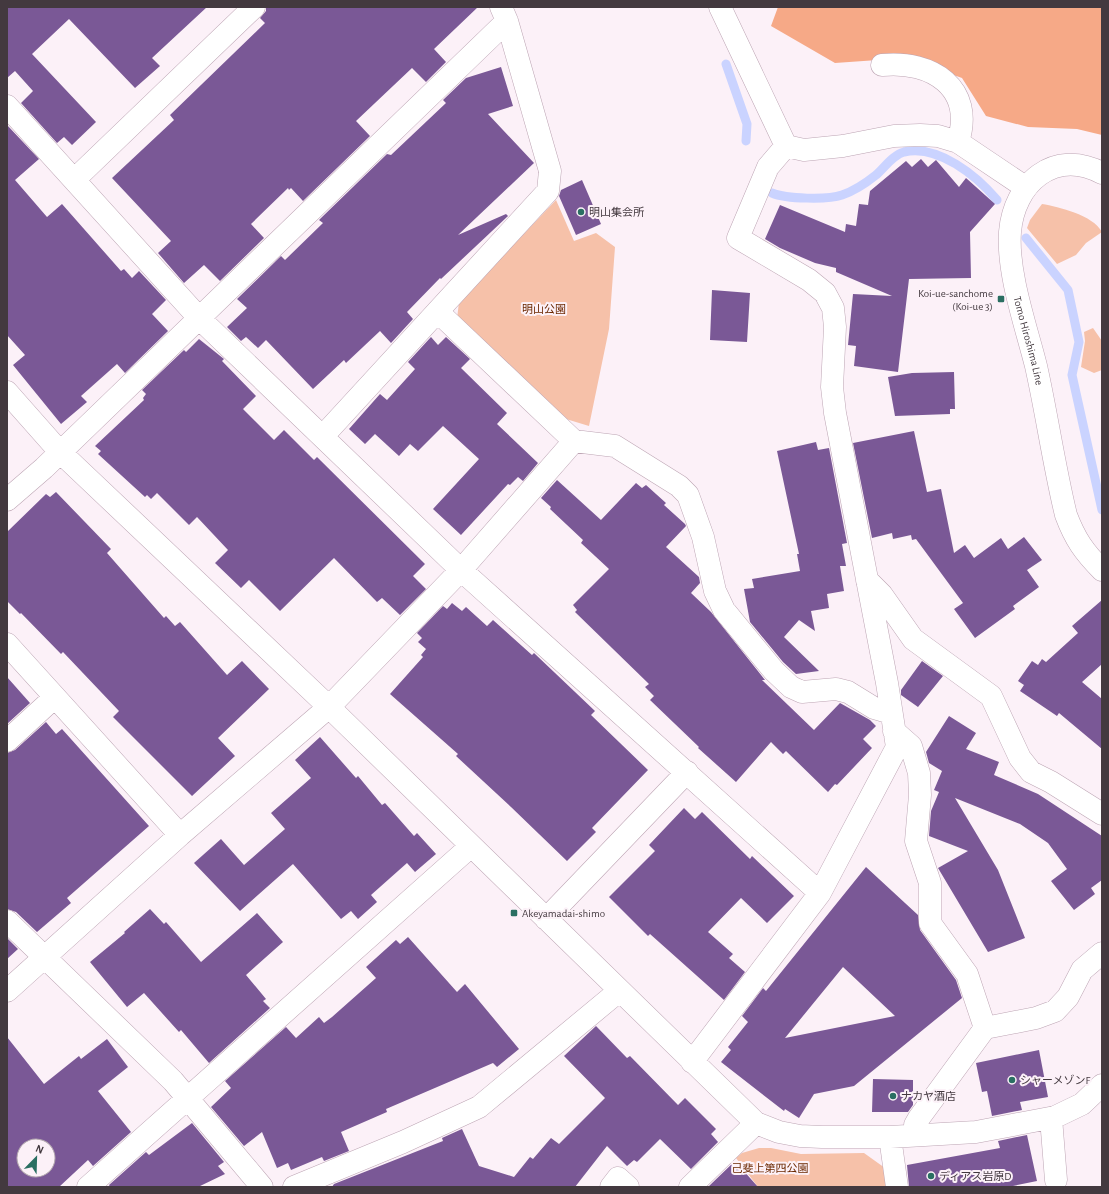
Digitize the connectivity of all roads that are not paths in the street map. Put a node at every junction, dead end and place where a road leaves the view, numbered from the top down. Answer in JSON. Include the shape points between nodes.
{"nodes":[{"id":1,"x":254,"y":7,"type":"edge"},
{"id":2,"x":720,"y":7,"type":"edge"},
{"id":3,"x":504,"y":14,"type":"edge"},
{"id":4,"x":882,"y":65,"type":"dead end"},
{"id":5,"x":7,"y":106,"type":"edge"},
{"id":6,"x":958,"y":142,"type":"junction"},
{"id":7,"x":786,"y":146,"type":"junction"},
{"id":8,"x":1102,"y":173,"type":"edge"},
{"id":9,"x":74,"y":179,"type":"junction"},
{"id":10,"x":1026,"y":187,"type":"junction"},
{"id":11,"x":438,"y":312,"type":"junction"},
{"id":12,"x":200,"y":319,"type":"junction"},
{"id":13,"x":7,"y":392,"type":"edge"},
{"id":14,"x":323,"y":436,"type":"junction"},
{"id":15,"x":574,"y":441,"type":"junction"},
{"id":16,"x":60,"y":452,"type":"junction"},
{"id":17,"x":7,"y":500,"type":"edge"},
{"id":18,"x":461,"y":570,"type":"junction"},
{"id":19,"x":1102,"y":570,"type":"edge"},
{"id":20,"x":867,"y":580,"type":"junction"},
{"id":21,"x":7,"y":644,"type":"edge"},
{"id":22,"x":55,"y":697,"type":"junction"},
{"id":23,"x":329,"y":706,"type":"junction"},
{"id":24,"x":892,"y":722,"type":"junction"},
{"id":25,"x":7,"y":741,"type":"edge"},
{"id":26,"x":686,"y":772,"type":"junction"},
{"id":27,"x":1102,"y":814,"type":"edge"},
{"id":28,"x":180,"y":835,"type":"junction"},
{"id":29,"x":470,"y":847,"type":"junction"},
{"id":30,"x":820,"y":893,"type":"junction"},
{"id":31,"x":546,"y":919,"type":"junction"},
{"id":32,"x":7,"y":921,"type":"edge"},
{"id":33,"x":1102,"y":953,"type":"edge"},
{"id":34,"x":46,"y":957,"type":"junction"},
{"id":35,"x":7,"y":991,"type":"edge"},
{"id":36,"x":619,"y":991,"type":"junction"},
{"id":37,"x":985,"y":1028,"type":"junction"},
{"id":38,"x":692,"y":1062,"type":"junction"},
{"id":39,"x":1102,"y":1085,"type":"edge"},
{"id":40,"x":189,"y":1099,"type":"junction"},
{"id":41,"x":1051,"y":1118,"type":"junction"},
{"id":42,"x":756,"y":1123,"type":"junction"},
{"id":43,"x":916,"y":1136,"type":"junction"},
{"id":44,"x":890,"y":1137,"type":"junction"},
{"id":45,"x":1056,"y":1180,"type":"dead end"},
{"id":46,"x":318,"y":1183,"type":"edge"},
{"id":47,"x":88,"y":1187,"type":"edge"},
{"id":48,"x":262,"y":1187,"type":"edge"},
{"id":49,"x":294,"y":1187,"type":"edge"},
{"id":50,"x":611,"y":1187,"type":"edge"},
{"id":51,"x":628,"y":1187,"type":"edge"},
{"id":52,"x":690,"y":1187,"type":"edge"},
{"id":53,"x":897,"y":1187,"type":"edge"}],
"edges":[{"from":1,"to":9,"type":"street"},
{"from":2,"to":7,"type":"street"},
{"from":3,"to":11,"type":"street","via":[[550,171],[548,191]]},
{"from":3,"to":12,"type":"street"},
{"from":4,"to":6,"type":"street","via":[[906,65],[941,77],[951,85],[962,110],[962,132]]},
{"from":5,"to":9,"type":"street"},
{"from":6,"to":7,"type":"street","via":[[938,136],[920,135],[894,136],[843,146],[804,150]]},
{"from":6,"to":10,"type":"street"},
{"from":7,"to":20,"type":"street","via":[[768,167],[738,238],[809,280],[825,293],[833,308],[835,327],[832,387],[835,413]]},
{"from":8,"to":10,"type":"street","name":"Tomo Hiroshima Line","via":[[1082,165],[1058,166],[1041,173]]},
{"from":9,"to":12,"type":"street"},
{"from":10,"to":19,"type":"street","name":"Tomo Hiroshima Line","via":[[1010,232],[1016,291],[1036,367],[1066,515],[1073,535],[1086,554]]},
{"from":11,"to":14,"type":"street"},
{"from":11,"to":15,"type":"street"},
{"from":12,"to":14,"type":"street"},
{"from":12,"to":16,"type":"street"},
{"from":13,"to":16,"type":"street"},
{"from":14,"to":18,"type":"street"},
{"from":15,"to":18,"type":"street"},
{"from":15,"to":24,"type":"street","via":[[615,446],[679,486],[688,495],[703,537],[715,591],[724,610],[774,671],[792,687],[802,692],[836,689],[848,692]]},
{"from":16,"to":17,"type":"street"},
{"from":16,"to":23,"type":"street"},
{"from":18,"to":23,"type":"street"},
{"from":18,"to":26,"type":"street"},
{"from":20,"to":24,"type":"street"},
{"from":20,"to":27,"type":"street","via":[[882,595],[913,639],[991,696],[1020,758],[1031,772]]},
{"from":21,"to":22,"type":"street"},
{"from":22,"to":25,"type":"street"},
{"from":22,"to":28,"type":"street"},
{"from":23,"to":28,"type":"street"},
{"from":23,"to":29,"type":"street"},
{"from":24,"to":30,"type":"street","via":[[897,747]]},
{"from":24,"to":37,"type":"street","via":[[911,746],[918,768],[920,795],[916,841],[930,883],[930,923],[967,974]]},
{"from":26,"to":30,"type":"street"},
{"from":26,"to":31,"type":"street"},
{"from":28,"to":34,"type":"street"},
{"from":29,"to":31,"type":"street"},
{"from":29,"to":40,"type":"street"},
{"from":30,"to":38,"type":"street"},
{"from":31,"to":36,"type":"street"},
{"from":32,"to":34,"type":"street"},
{"from":33,"to":37,"type":"street","via":[[1082,970],[1068,997],[1055,1011],[1036,1018]]},
{"from":34,"to":35,"type":"street"},
{"from":34,"to":40,"type":"street"},
{"from":36,"to":38,"type":"street"},
{"from":36,"to":46,"type":"street","via":[[479,1107]]},
{"from":37,"to":43,"type":"street","via":[[919,1118],[915,1125]]},
{"from":38,"to":42,"type":"street"},
{"from":39,"to":41,"type":"street","via":[[1082,1104]]},
{"from":40,"to":47,"type":"street"},
{"from":40,"to":48,"type":"street"},
{"from":41,"to":43,"type":"street","via":[[976,1132]]},
{"from":41,"to":45,"type":"street"},
{"from":42,"to":44,"type":"street","via":[[779,1132],[800,1136]]},
{"from":42,"to":52,"type":"street"},
{"from":43,"to":44,"type":"street"},
{"from":44,"to":53,"type":"street"},
{"from":46,"to":49,"type":"street"},
{"from":50,"to":51,"type":"street","via":[[618,1178]]}]}
